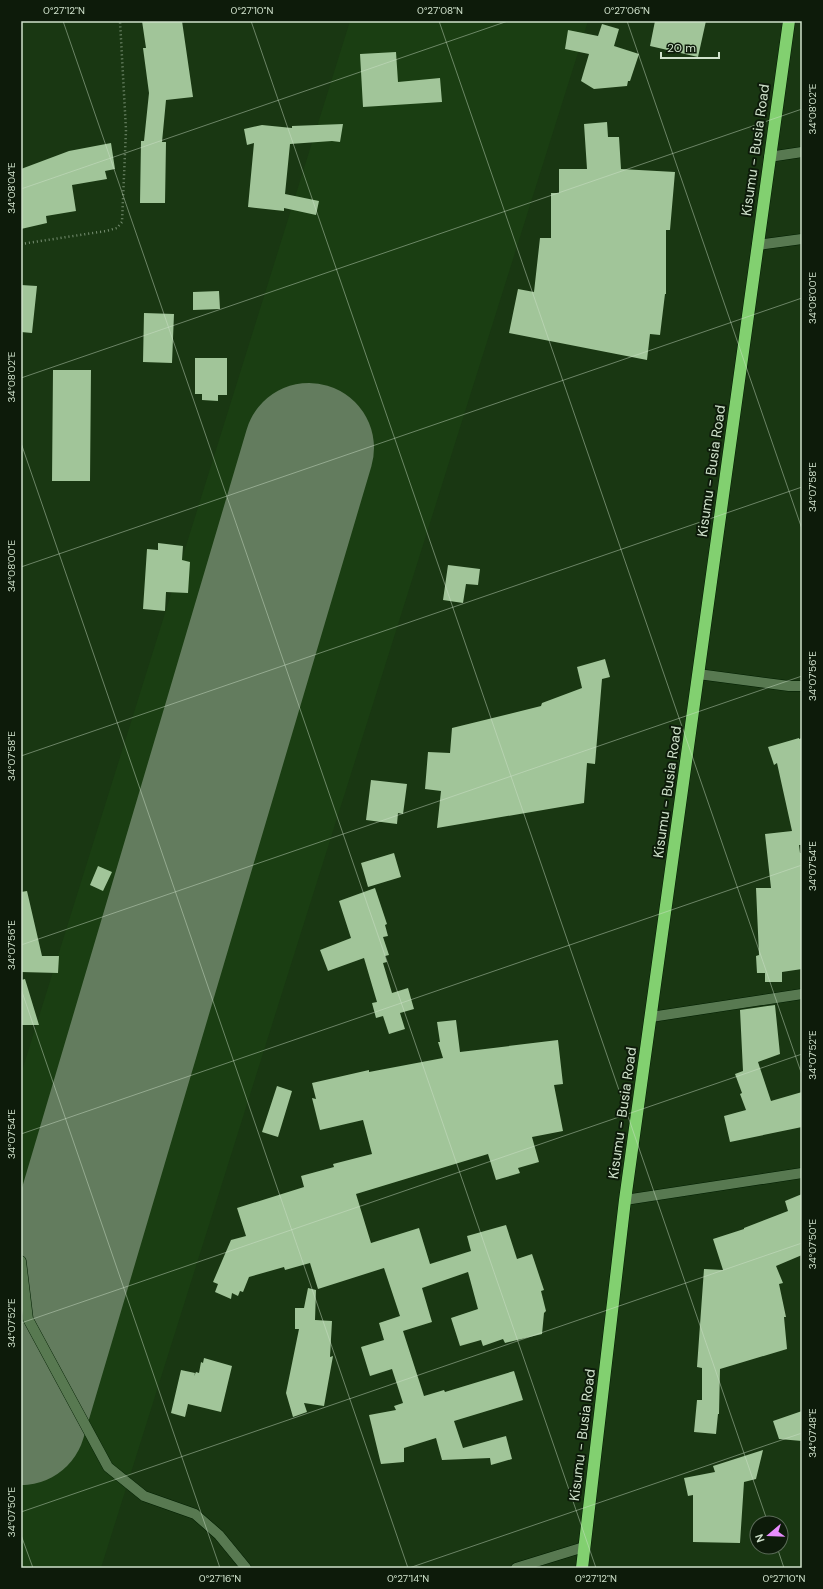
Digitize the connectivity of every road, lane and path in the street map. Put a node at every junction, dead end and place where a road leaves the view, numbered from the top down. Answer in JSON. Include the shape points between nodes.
{"nodes":[{"id":1,"x":120,"y":21,"type":"edge"},
{"id":2,"x":789,"y":21,"type":"edge"},
{"id":3,"x":802,"y":152,"type":"edge"},
{"id":4,"x":770,"y":157,"type":"junction"},
{"id":5,"x":802,"y":239,"type":"edge"},
{"id":6,"x":21,"y":244,"type":"edge"},
{"id":7,"x":757,"y":245,"type":"junction"},
{"id":8,"x":698,"y":674,"type":"junction"},
{"id":9,"x":802,"y":686,"type":"edge"},
{"id":10,"x":802,"y":994,"type":"edge"},
{"id":11,"x":650,"y":1017,"type":"junction"},
{"id":12,"x":802,"y":1174,"type":"edge"},
{"id":13,"x":625,"y":1200,"type":"junction"},
{"id":14,"x":21,"y":1260,"type":"edge"},
{"id":15,"x":584,"y":1547,"type":"junction"},
{"id":16,"x":246,"y":1568,"type":"edge"},
{"id":17,"x":516,"y":1568,"type":"edge"},
{"id":18,"x":582,"y":1568,"type":"edge"}],
"edges":[{"from":1,"to":6,"type":"path","via":[[126,130],[122,222],[116,228],[106,231]]},
{"from":2,"to":4,"type":"highway","name":"Kisumu - Busia Road"},
{"from":3,"to":4,"type":"street"},
{"from":4,"to":7,"type":"highway","name":"Kisumu - Busia Road"},
{"from":5,"to":7,"type":"street"},
{"from":7,"to":8,"type":"highway","name":"Kisumu - Busia Road"},
{"from":8,"to":9,"type":"street"},
{"from":8,"to":11,"type":"highway","name":"Kisumu - Busia Road"},
{"from":10,"to":11,"type":"street"},
{"from":11,"to":13,"type":"highway","name":"Kisumu - Busia Road"},
{"from":12,"to":13,"type":"street"},
{"from":13,"to":15,"type":"highway","name":"Kisumu - Busia Road"},
{"from":14,"to":16,"type":"street","via":[[28,1319],[108,1467],[144,1496],[195,1514],[219,1535]]},
{"from":15,"to":17,"type":"street"},
{"from":15,"to":18,"type":"highway","name":"Kisumu - Busia Road"}]}
